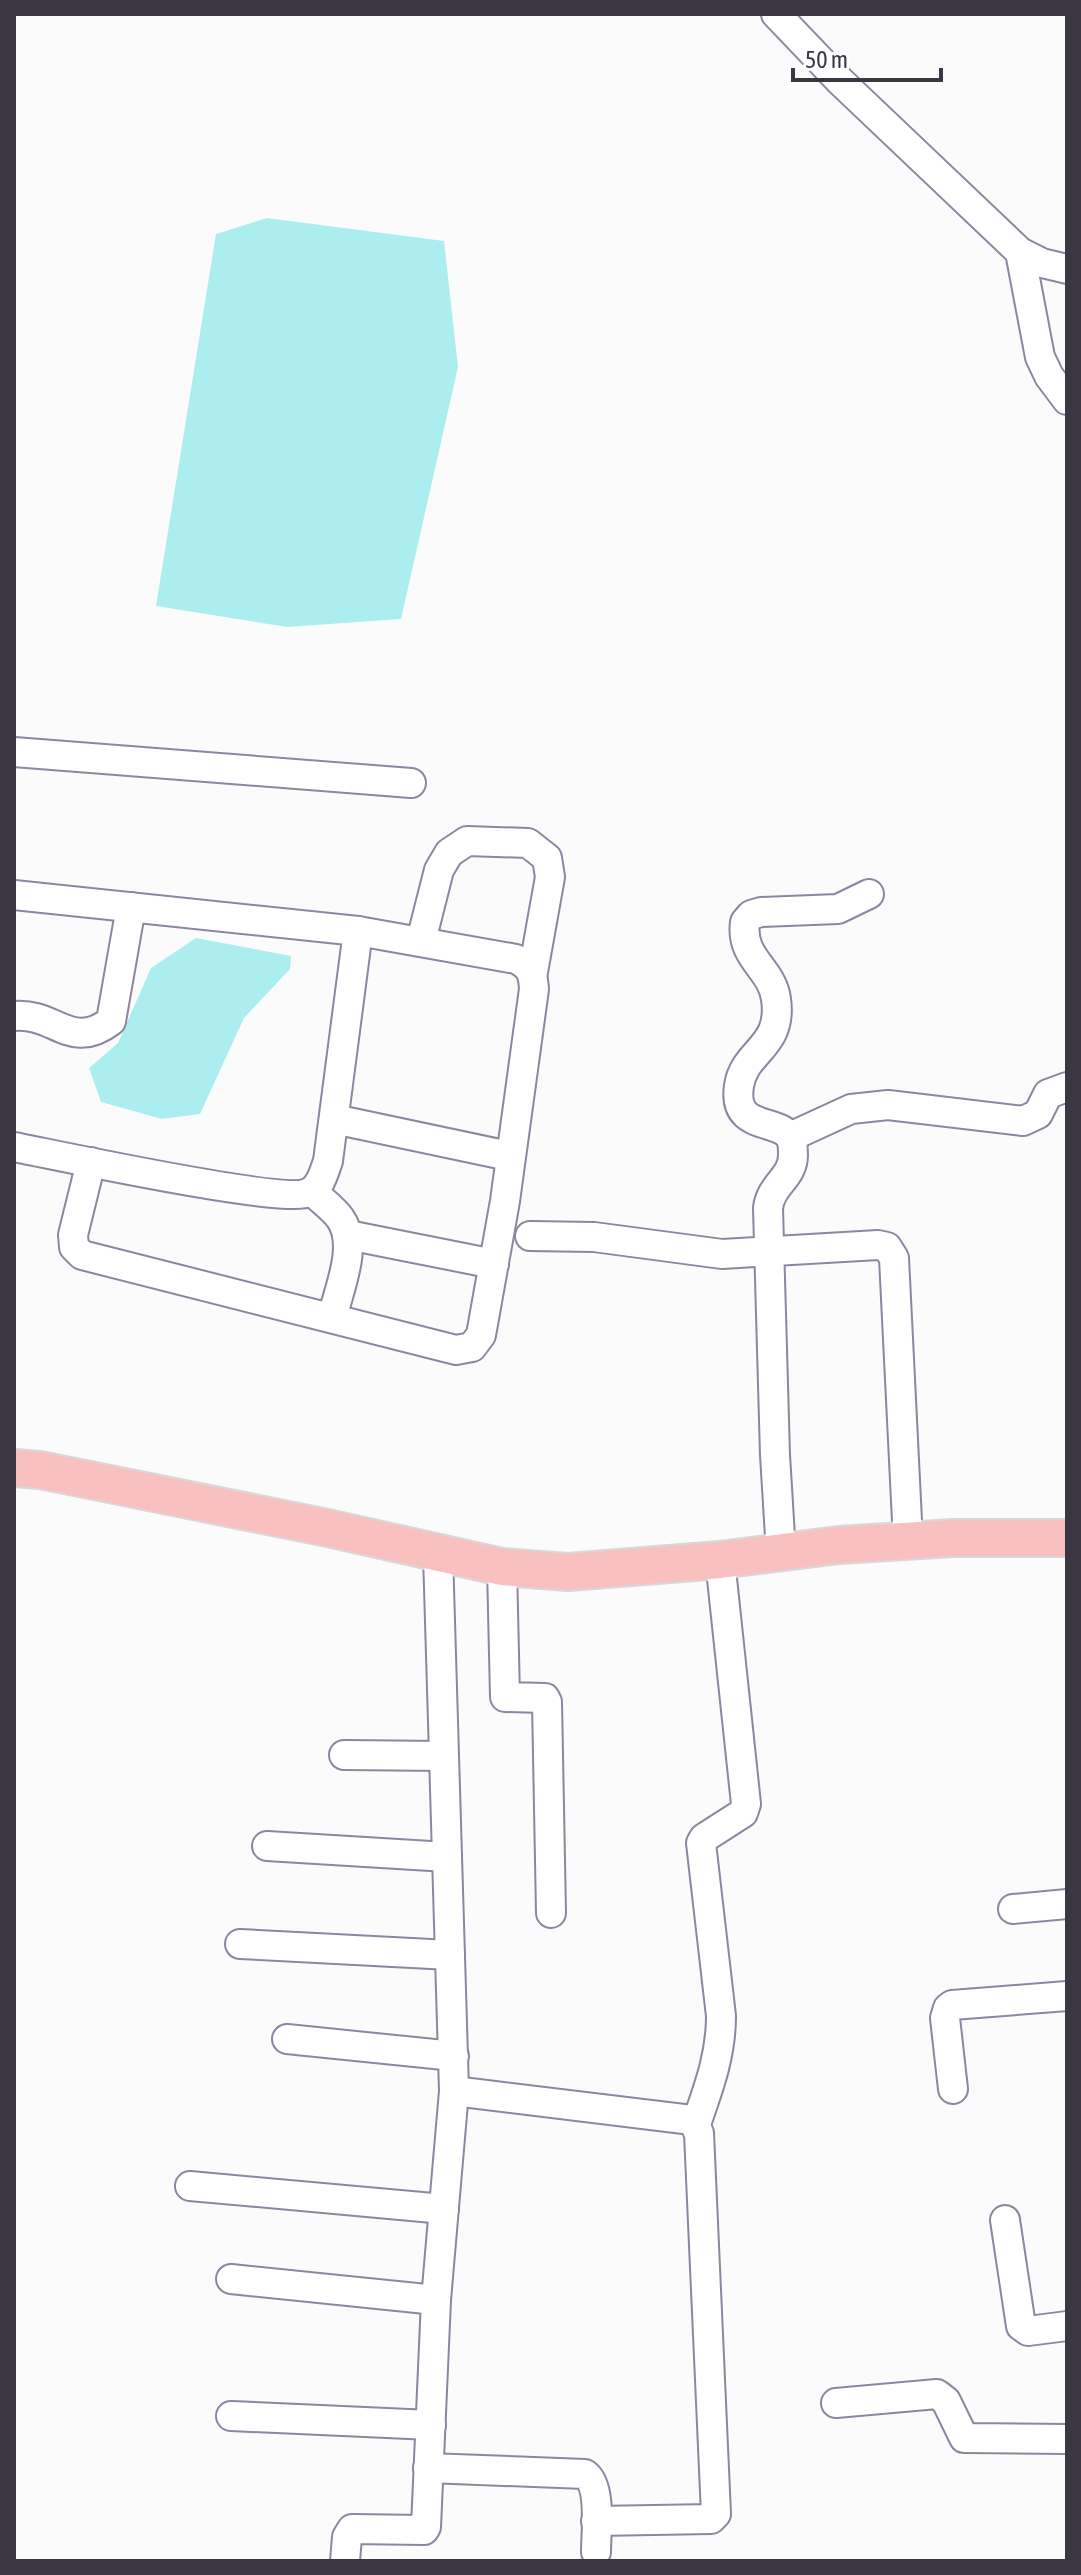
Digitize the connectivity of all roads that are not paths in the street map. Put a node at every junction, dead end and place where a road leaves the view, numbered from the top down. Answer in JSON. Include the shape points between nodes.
{"nodes":[{"id":1,"x":776,"y":14,"type":"edge"},
{"id":2,"x":1020,"y":252,"type":"junction"},
{"id":3,"x":1067,"y":269,"type":"edge"},
{"id":4,"x":1058,"y":375,"type":"edge"},
{"id":5,"x":1067,"y":400,"type":"edge"},
{"id":6,"x":14,"y":752,"type":"edge"},
{"id":7,"x":411,"y":783,"type":"dead end"},
{"id":8,"x":869,"y":894,"type":"dead end"},
{"id":9,"x":14,"y":895,"type":"edge"},
{"id":10,"x":131,"y":907,"type":"junction"},
{"id":11,"x":358,"y":931,"type":"junction"},
{"id":12,"x":421,"y":941,"type":"junction"},
{"id":13,"x":533,"y":972,"type":"junction"},
{"id":14,"x":14,"y":1016,"type":"edge"},
{"id":15,"x":1067,"y":1087,"type":"edge"},
{"id":16,"x":334,"y":1119,"type":"junction"},
{"id":17,"x":790,"y":1137,"type":"junction"},
{"id":18,"x":14,"y":1147,"type":"edge"},
{"id":19,"x":509,"y":1156,"type":"junction"},
{"id":20,"x":91,"y":1162,"type":"junction"},
{"id":21,"x":312,"y":1191,"type":"junction"},
{"id":22,"x":348,"y":1235,"type":"junction"},
{"id":23,"x":530,"y":1236,"type":"dead end"},
{"id":24,"x":768,"y":1250,"type":"junction"},
{"id":25,"x":494,"y":1264,"type":"junction"},
{"id":26,"x":332,"y":1318,"type":"junction"},
{"id":27,"x":14,"y":1468,"type":"edge"},
{"id":28,"x":1067,"y":1538,"type":"edge"},
{"id":29,"x":908,"y":1541,"type":"junction"},
{"id":30,"x":781,"y":1553,"type":"junction"},
{"id":31,"x":438,"y":1554,"type":"junction"},
{"id":32,"x":720,"y":1560,"type":"junction"},
{"id":33,"x":502,"y":1567,"type":"junction"},
{"id":34,"x":344,"y":1755,"type":"dead end"},
{"id":35,"x":444,"y":1756,"type":"junction"},
{"id":36,"x":267,"y":1846,"type":"dead end"},
{"id":37,"x":447,"y":1857,"type":"junction"},
{"id":38,"x":1067,"y":1904,"type":"edge"},
{"id":39,"x":1013,"y":1909,"type":"dead end"},
{"id":40,"x":551,"y":1913,"type":"dead end"},
{"id":41,"x":240,"y":1944,"type":"dead end"},
{"id":42,"x":450,"y":1955,"type":"junction"},
{"id":43,"x":1067,"y":1996,"type":"edge"},
{"id":44,"x":287,"y":2039,"type":"dead end"},
{"id":45,"x":454,"y":2056,"type":"junction"},
{"id":46,"x":953,"y":2089,"type":"dead end"},
{"id":47,"x":454,"y":2091,"type":"junction"},
{"id":48,"x":696,"y":2124,"type":"junction"},
{"id":49,"x":190,"y":2186,"type":"dead end"},
{"id":50,"x":444,"y":2209,"type":"junction"},
{"id":51,"x":1005,"y":2220,"type":"dead end"},
{"id":52,"x":231,"y":2279,"type":"dead end"},
{"id":53,"x":436,"y":2300,"type":"junction"},
{"id":54,"x":1067,"y":2326,"type":"edge"},
{"id":55,"x":836,"y":2403,"type":"dead end"},
{"id":56,"x":231,"y":2416,"type":"dead end"},
{"id":57,"x":431,"y":2425,"type":"junction"},
{"id":58,"x":1067,"y":2439,"type":"edge"},
{"id":59,"x":428,"y":2468,"type":"junction"},
{"id":60,"x":596,"y":2521,"type":"junction"},
{"id":61,"x":596,"y":2552,"type":"dead end"},
{"id":62,"x":345,"y":2561,"type":"edge"}],
"edges":[{"from":1,"to":2,"type":"street"},
{"from":2,"to":3,"type":"street"},
{"from":2,"to":4,"type":"street","via":[[1040,357]]},
{"from":4,"to":5,"type":"street"},
{"from":6,"to":7,"type":"street"},
{"from":8,"to":17,"type":"street","via":[[838,909],[761,912],[745,922],[746,945],[777,1002],[773,1035],[742,1074],[740,1104],[753,1120]]},
{"from":9,"to":10,"type":"street"},
{"from":10,"to":11,"type":"street"},
{"from":10,"to":14,"type":"street","via":[[111,1021],[97,1032],[81,1034],[26,1014]]},
{"from":11,"to":12,"type":"street"},
{"from":11,"to":16,"type":"street"},
{"from":12,"to":13,"type":"street","via":[[516,959]]},
{"from":12,"to":13,"type":"street","via":[[439,870],[449,853],[467,841],[528,843],[547,858],[550,877]]},
{"from":13,"to":19,"type":"street"},
{"from":15,"to":17,"type":"street","via":[[1048,1094],[1038,1114],[1023,1121],[888,1105],[862,1107]]},
{"from":16,"to":19,"type":"street"},
{"from":16,"to":21,"type":"street","via":[[328,1161]]},
{"from":17,"to":24,"type":"street","via":[[791,1169],[769,1199]]},
{"from":18,"to":20,"type":"street"},
{"from":19,"to":25,"type":"street"},
{"from":20,"to":21,"type":"street","via":[[245,1190],[298,1196]]},
{"from":20,"to":26,"type":"street","via":[[73,1235],[74,1247],[82,1255]]},
{"from":21,"to":22,"type":"street","via":[[340,1218]]},
{"from":22,"to":25,"type":"street"},
{"from":22,"to":26,"type":"street"},
{"from":23,"to":24,"type":"street","via":[[594,1237],[722,1254]]},
{"from":24,"to":29,"type":"street","via":[[878,1245],[891,1251]]},
{"from":24,"to":30,"type":"street"},
{"from":25,"to":26,"type":"street","via":[[481,1335],[472,1347],[456,1350]]},
{"from":27,"to":31,"type":"main road"},
{"from":28,"to":29,"type":"main road"},
{"from":29,"to":30,"type":"main road"},
{"from":30,"to":32,"type":"main road"},
{"from":31,"to":33,"type":"main road"},
{"from":31,"to":35,"type":"street"},
{"from":32,"to":33,"type":"main road","via":[[568,1572]]},
{"from":32,"to":48,"type":"street","via":[[746,1804],[743,1813],[701,1843],[721,2038]]},
{"from":33,"to":40,"type":"street","via":[[505,1697],[547,1702]]},
{"from":34,"to":35,"type":"street"},
{"from":35,"to":37,"type":"street"},
{"from":36,"to":37,"type":"street"},
{"from":37,"to":42,"type":"street"},
{"from":38,"to":39,"type":"street"},
{"from":41,"to":42,"type":"street"},
{"from":42,"to":45,"type":"street"},
{"from":43,"to":46,"type":"street","via":[[948,2008]]},
{"from":44,"to":45,"type":"street"},
{"from":45,"to":47,"type":"street"},
{"from":47,"to":48,"type":"street"},
{"from":47,"to":50,"type":"street"},
{"from":48,"to":60,"type":"street","via":[[716,2514],[711,2519]]},
{"from":49,"to":50,"type":"street"},
{"from":50,"to":53,"type":"street"},
{"from":51,"to":54,"type":"street","via":[[1021,2326],[1028,2331]]},
{"from":52,"to":53,"type":"street"},
{"from":53,"to":57,"type":"street"},
{"from":55,"to":58,"type":"street","via":[[937,2394],[946,2401],[964,2438]]},
{"from":56,"to":57,"type":"street"},
{"from":57,"to":59,"type":"street"},
{"from":59,"to":60,"type":"street","via":[[585,2474],[596,2490]]},
{"from":59,"to":62,"type":"street","via":[[425,2529],[352,2529]]},
{"from":60,"to":61,"type":"street"}]}
